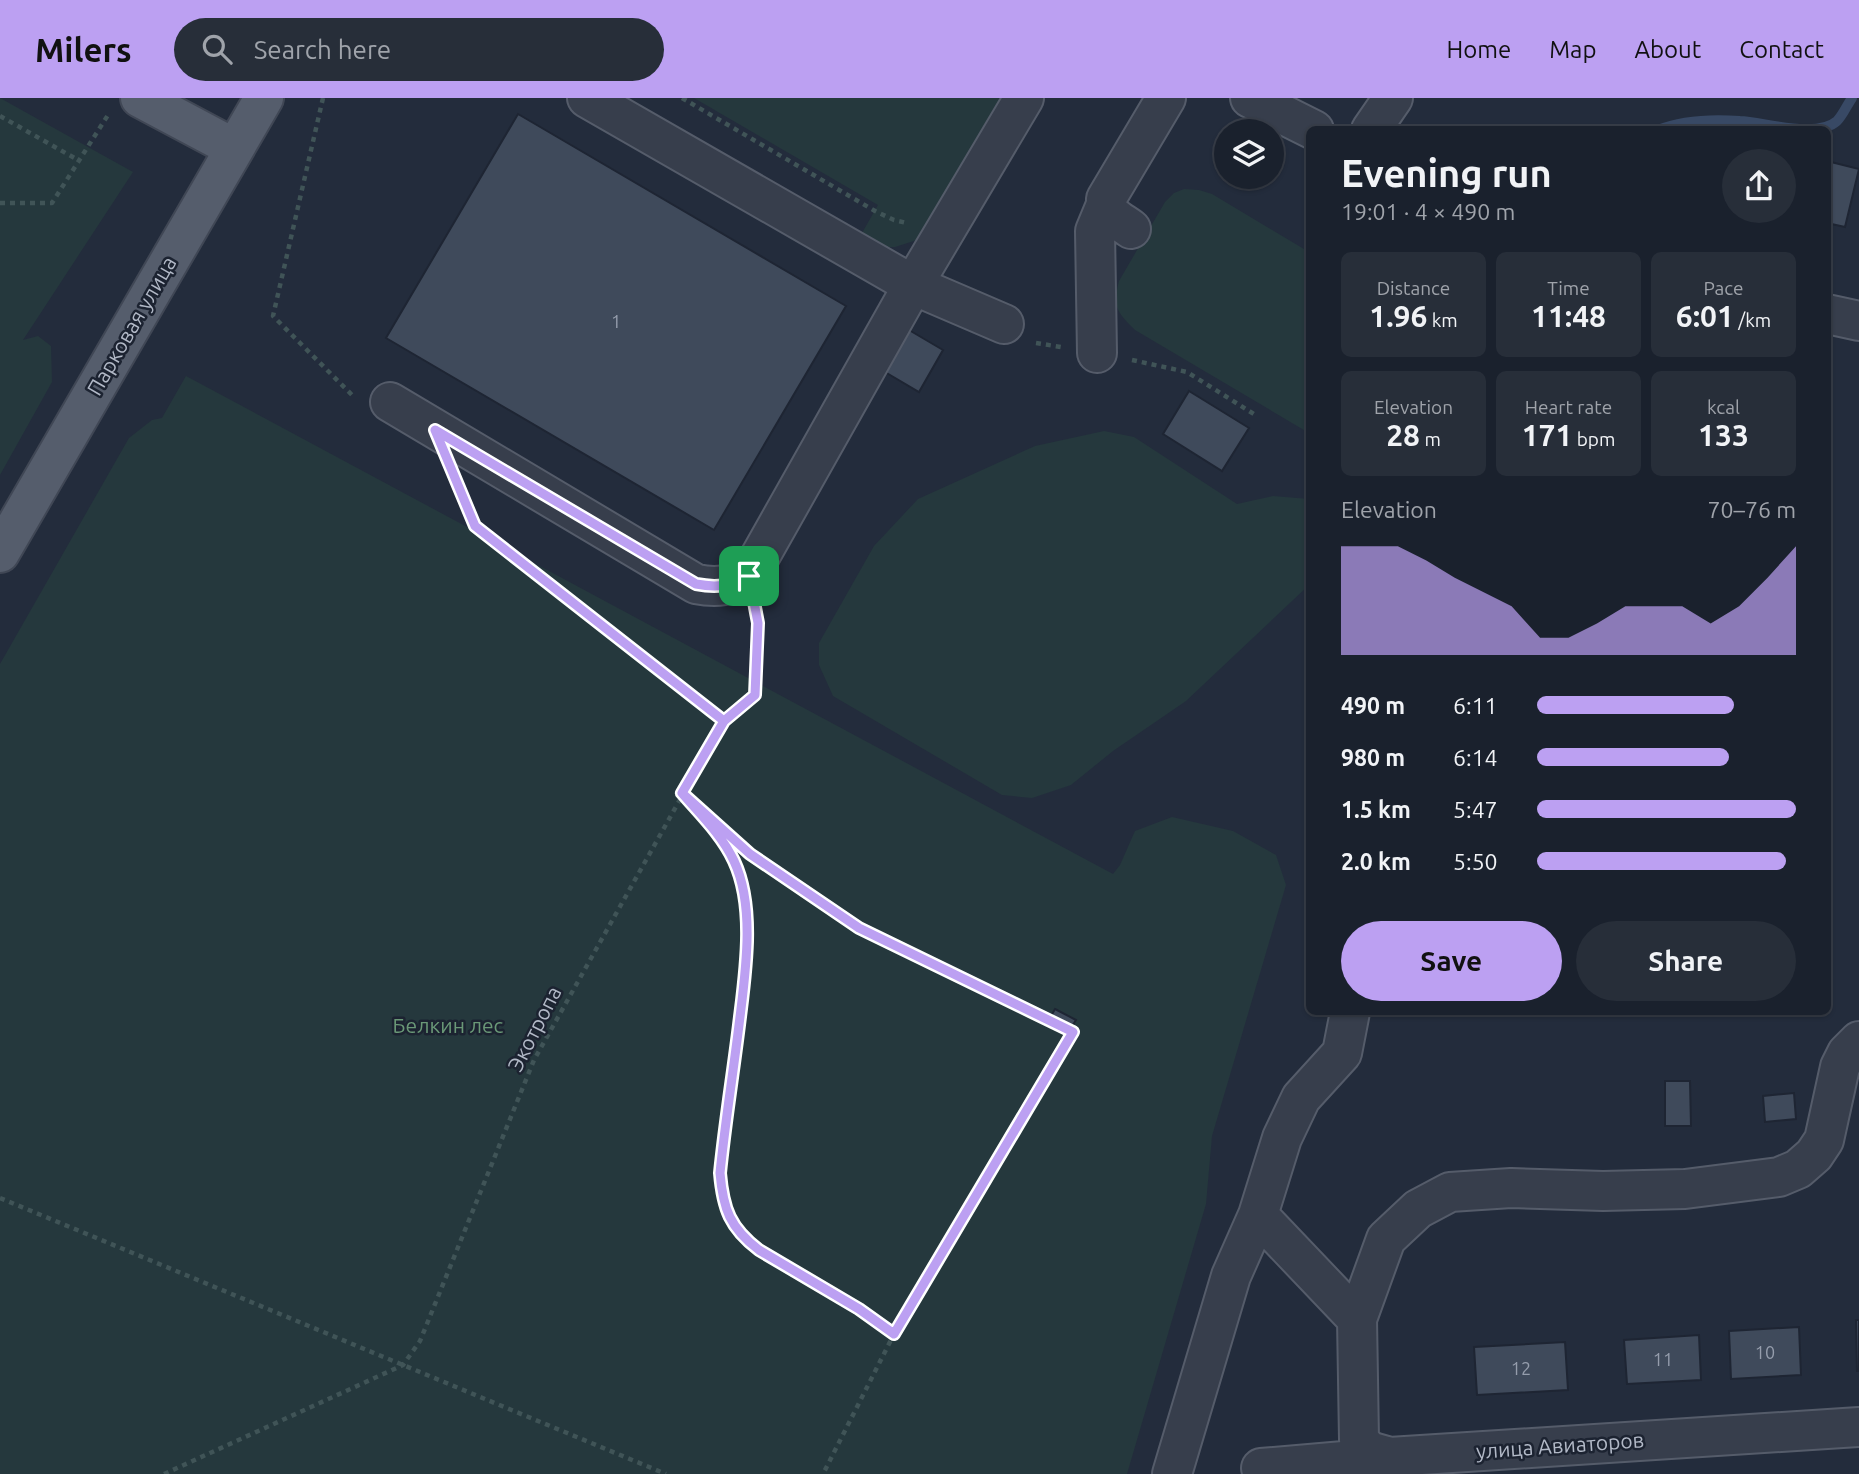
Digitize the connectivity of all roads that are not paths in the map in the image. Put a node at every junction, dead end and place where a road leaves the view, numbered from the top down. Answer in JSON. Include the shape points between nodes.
{"nodes":[{"id":1,"x":264,"y":98,"type":"edge"},
{"id":2,"x":587,"y":98,"type":"edge"},
{"id":3,"x":1024,"y":98,"type":"edge"},
{"id":4,"x":1166,"y":98,"type":"edge"},
{"id":5,"x":1250,"y":98,"type":"edge"},
{"id":6,"x":1393,"y":98,"type":"edge"},
{"id":7,"x":127,"y":104,"type":"edge"},
{"id":8,"x":1306,"y":126,"type":"edge"},
{"id":9,"x":1374,"y":126,"type":"edge"},
{"id":10,"x":234,"y":148,"type":"junction"},
{"id":11,"x":913,"y":285,"type":"junction"},
{"id":12,"x":1831,"y":315,"type":"edge"},
{"id":13,"x":1859,"y":321,"type":"edge"},
{"id":14,"x":1004,"y":324,"type":"road end"},
{"id":15,"x":1097,"y":352,"type":"road end"},
{"id":16,"x":372,"y":400,"type":"road end"},
{"id":17,"x":0,"y":553,"type":"edge"},
{"id":18,"x":1349,"y":1015,"type":"edge"},
{"id":19,"x":1859,"y":1041,"type":"edge"},
{"id":20,"x":1258,"y":1215,"type":"junction"},
{"id":21,"x":1357,"y":1319,"type":"junction"},
{"id":22,"x":1859,"y":1427,"type":"edge"},
{"id":23,"x":1390,"y":1457,"type":"junction"},
{"id":24,"x":1261,"y":1468,"type":"dead end"},
{"id":25,"x":1172,"y":1474,"type":"edge"}],
"edges":[{"from":1,"to":10,"type":"main road","name":"Парковая улица"},
{"from":2,"to":11,"type":"street"},
{"from":3,"to":11,"type":"street"},
{"from":4,"to":15,"type":"street","via":[[1106,199],[1118,218],[1095,232]]},
{"from":5,"to":8,"type":"street"},
{"from":6,"to":9,"type":"street"},
{"from":7,"to":10,"type":"main road"},
{"from":10,"to":17,"type":"main road","name":"Парковая улица"},
{"from":11,"to":14,"type":"street"},
{"from":11,"to":16,"type":"street","via":[[749,576],[732,585],[696,584]]},
{"from":12,"to":13,"type":"street"},
{"from":18,"to":20,"type":"street","via":[[1342,1052],[1300,1098]]},
{"from":19,"to":21,"type":"street","via":[[1840,1067],[1824,1140],[1798,1169],[1779,1177],[1685,1189],[1450,1192],[1418,1209],[1386,1239]]},
{"from":20,"to":21,"type":"street"},
{"from":20,"to":25,"type":"street","via":[[1231,1276]]},
{"from":21,"to":23,"type":"street","via":[[1359,1440],[1369,1451]]},
{"from":22,"to":23,"type":"street","name":"улица Авиаторов"},
{"from":23,"to":24,"type":"street","name":"улица Авиаторов"}]}
